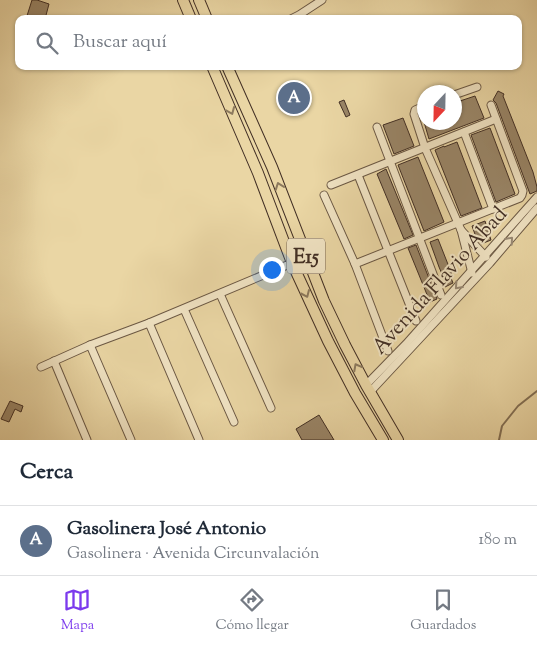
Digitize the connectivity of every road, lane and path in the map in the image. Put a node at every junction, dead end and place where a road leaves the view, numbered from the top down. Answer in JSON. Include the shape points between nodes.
{"nodes":[{"id":1,"x":183,"y":0,"type":"edge"},
{"id":2,"x":199,"y":0,"type":"edge"},
{"id":3,"x":322,"y":0,"type":"edge"},
{"id":4,"x":189,"y":15,"type":"edge"},
{"id":5,"x":205,"y":15,"type":"edge"},
{"id":6,"x":300,"y":15,"type":"edge"},
{"id":7,"x":214,"y":70,"type":"edge"},
{"id":8,"x":229,"y":70,"type":"edge"},
{"id":9,"x":218,"y":79,"type":"junction"},
{"id":10,"x":477,"y":87,"type":"dead end"},
{"id":11,"x":462,"y":92,"type":"edge"},
{"id":12,"x":491,"y":105,"type":"dead end"},
{"id":13,"x":417,"y":109,"type":"edge"},
{"id":14,"x":496,"y":119,"type":"junction"},
{"id":15,"x":417,"y":123,"type":"edge"},
{"id":16,"x":377,"y":127,"type":"dead end"},
{"id":17,"x":419,"y":130,"type":"edge"},
{"id":18,"x":464,"y":132,"type":"junction"},
{"id":19,"x":261,"y":142,"type":"junction"},
{"id":20,"x":247,"y":148,"type":"junction"},
{"id":21,"x":425,"y":148,"type":"junction"},
{"id":22,"x":390,"y":161,"type":"junction"},
{"id":23,"x":358,"y":175,"type":"junction"},
{"id":24,"x":331,"y":185,"type":"dead end"},
{"id":25,"x":324,"y":195,"type":"dead end"},
{"id":26,"x":537,"y":197,"type":"edge"},
{"id":27,"x":285,"y":204,"type":"junction"},
{"id":28,"x":272,"y":208,"type":"junction"},
{"id":29,"x":537,"y":208,"type":"edge"},
{"id":30,"x":493,"y":209,"type":"junction"},
{"id":31,"x":459,"y":227,"type":"junction"},
{"id":32,"x":419,"y":239,"type":"junction"},
{"id":33,"x":389,"y":252,"type":"junction"},
{"id":34,"x":485,"y":255,"type":"junction"},
{"id":35,"x":292,"y":263,"type":"junction"},
{"id":36,"x":490,"y":263,"type":"junction"},
{"id":37,"x":355,"y":264,"type":"junction"},
{"id":38,"x":471,"y":272,"type":"junction"},
{"id":39,"x":476,"y":278,"type":"junction"},
{"id":40,"x":220,"y":294,"type":"junction"},
{"id":41,"x":441,"y":295,"type":"dead end"},
{"id":42,"x":184,"y":308,"type":"junction"},
{"id":43,"x":416,"y":321,"type":"dead end"},
{"id":44,"x":149,"y":323,"type":"junction"},
{"id":45,"x":90,"y":345,"type":"junction"},
{"id":46,"x":388,"y":351,"type":"dead end"},
{"id":47,"x":54,"y":361,"type":"junction"},
{"id":48,"x":40,"y":367,"type":"dead end"},
{"id":49,"x":368,"y":389,"type":"junction"},
{"id":50,"x":271,"y":408,"type":"dead end"},
{"id":51,"x":234,"y":422,"type":"dead end"},
{"id":52,"x":87,"y":440,"type":"edge"},
{"id":53,"x":130,"y":440,"type":"edge"},
{"id":54,"x":199,"y":440,"type":"edge"},
{"id":55,"x":383,"y":440,"type":"edge"},
{"id":56,"x":398,"y":440,"type":"edge"}],
"edges":[{"from":1,"to":4,"type":"highway"},
{"from":2,"to":5,"type":"highway"},
{"from":3,"to":6,"type":"street"},
{"from":7,"to":9,"type":"highway","number":"E15"},
{"from":8,"to":9,"type":"highway"},
{"from":8,"to":19,"type":"highway","number":"E15"},
{"from":9,"to":20,"type":"highway","number":"E15","one_way":true},
{"from":10,"to":11,"type":"street"},
{"from":12,"to":14,"type":"street"},
{"from":13,"to":15,"type":"street","via":[[414,114]]},
{"from":14,"to":18,"type":"street"},
{"from":14,"to":30,"type":"street","via":[[522,195]]},
{"from":16,"to":22,"type":"street"},
{"from":17,"to":21,"type":"street"},
{"from":18,"to":21,"type":"street"},
{"from":18,"to":30,"type":"street"},
{"from":19,"to":20,"type":"highway"},
{"from":27,"to":19,"type":"highway","number":"E15","one_way":true},
{"from":20,"to":28,"type":"highway","number":"E15"},
{"from":21,"to":22,"type":"street"},
{"from":21,"to":31,"type":"street"},
{"from":22,"to":23,"type":"street"},
{"from":22,"to":32,"type":"street"},
{"from":23,"to":24,"type":"street"},
{"from":23,"to":33,"type":"street"},
{"from":25,"to":37,"type":"street"},
{"from":26,"to":34,"type":"street","name":"Avenida Flavio Abad"},
{"from":27,"to":28,"type":"highway"},
{"from":49,"to":27,"type":"highway","number":"E15","one_way":true,"via":[[324,301]]},
{"from":28,"to":35,"type":"highway","number":"E15"},
{"from":36,"to":29,"type":"street","name":"Avenida Flavio Abad","one_way":true},
{"from":30,"to":31,"type":"street"},
{"from":31,"to":32,"type":"street"},
{"from":31,"to":34,"type":"street"},
{"from":31,"to":38,"type":"street"},
{"from":32,"to":33,"type":"street"},
{"from":32,"to":41,"type":"street"},
{"from":33,"to":37,"type":"street"},
{"from":33,"to":43,"type":"street"},
{"from":34,"to":36,"type":"street"},
{"from":34,"to":38,"type":"street","name":"Avenida Flavio Abad"},
{"from":35,"to":40,"type":"street"},
{"from":35,"to":55,"type":"highway","number":"E15","one_way":true,"via":[[355,394]]},
{"from":36,"to":39,"type":"street","name":"Avenida Flavio Abad"},
{"from":37,"to":46,"type":"street"},
{"from":38,"to":39,"type":"street"},
{"from":38,"to":49,"type":"street","name":"Avenida Flavio Abad","one_way":true},
{"from":39,"to":49,"type":"street","name":"Avenida Flavio Abad"},
{"from":40,"to":42,"type":"street"},
{"from":40,"to":50,"type":"street"},
{"from":42,"to":44,"type":"street"},
{"from":42,"to":51,"type":"street"},
{"from":44,"to":45,"type":"street"},
{"from":44,"to":54,"type":"street"},
{"from":45,"to":47,"type":"street"},
{"from":45,"to":53,"type":"street"},
{"from":47,"to":48,"type":"street"},
{"from":47,"to":52,"type":"street"},
{"from":49,"to":56,"type":"highway","number":"E15"}]}
